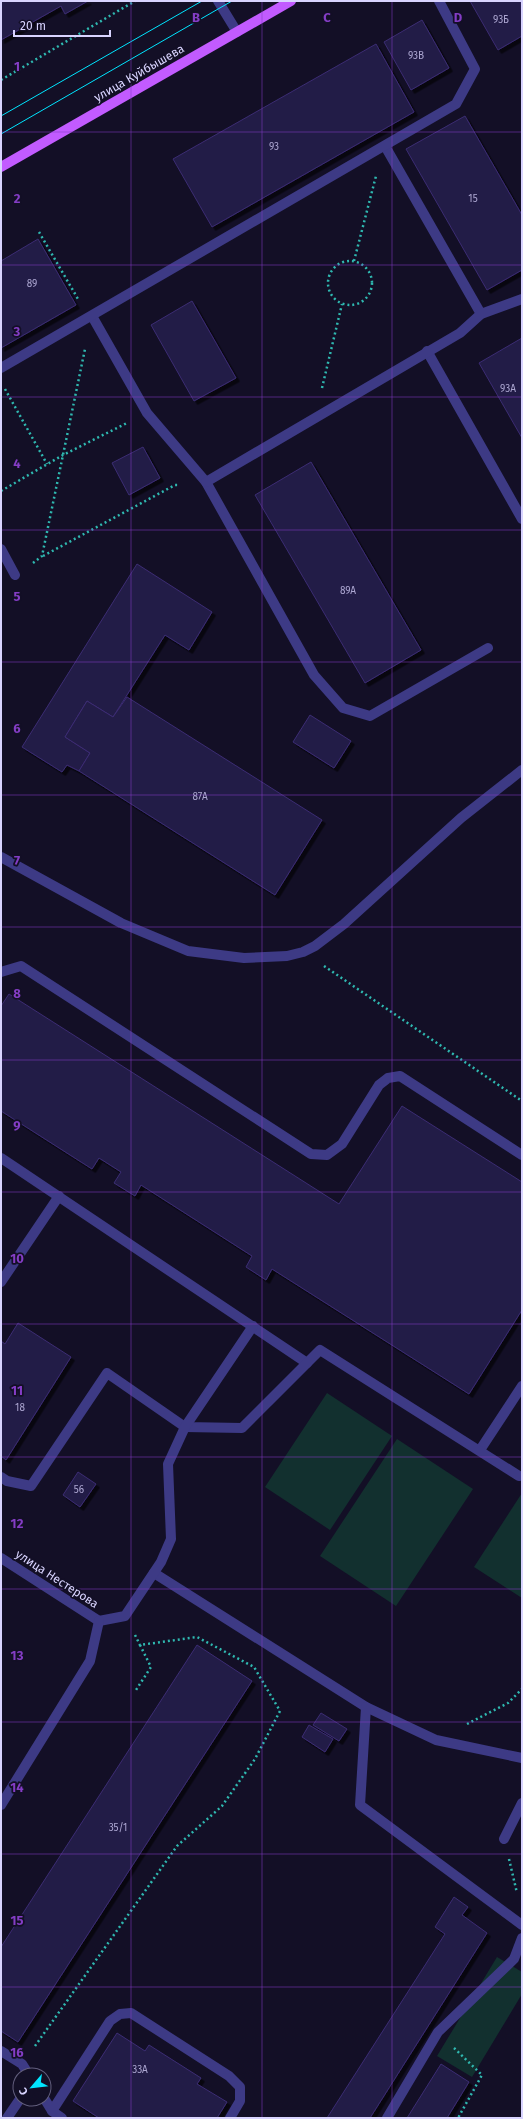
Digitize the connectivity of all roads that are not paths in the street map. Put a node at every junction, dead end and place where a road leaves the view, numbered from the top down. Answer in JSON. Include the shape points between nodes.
{"nodes":[{"id":1,"x":218,"y":1,"type":"edge"},
{"id":2,"x":291,"y":1,"type":"edge"},
{"id":3,"x":439,"y":1,"type":"edge"},
{"id":4,"x":237,"y":32,"type":"junction"},
{"id":5,"x":384,"y":146,"type":"junction"},
{"id":6,"x":1,"y":167,"type":"edge"},
{"id":7,"x":522,"y":299,"type":"edge"},
{"id":8,"x":481,"y":314,"type":"junction"},
{"id":9,"x":90,"y":317,"type":"junction"},
{"id":10,"x":427,"y":351,"type":"junction"},
{"id":11,"x":1,"y":368,"type":"edge"},
{"id":12,"x":206,"y":482,"type":"junction"},
{"id":13,"x":522,"y":519,"type":"edge"},
{"id":14,"x":1,"y":549,"type":"edge"},
{"id":15,"x":15,"y":575,"type":"road end"},
{"id":16,"x":488,"y":648,"type":"dead end"},
{"id":17,"x":522,"y":770,"type":"edge"},
{"id":18,"x":1,"y":857,"type":"edge"},
{"id":19,"x":1,"y":972,"type":"edge"},
{"id":20,"x":522,"y":1155,"type":"edge"},
{"id":21,"x":1,"y":1158,"type":"edge"},
{"id":22,"x":59,"y":1196,"type":"junction"},
{"id":23,"x":1,"y":1282,"type":"edge"},
{"id":24,"x":254,"y":1326,"type":"junction"},
{"id":25,"x":307,"y":1363,"type":"junction"},
{"id":26,"x":522,"y":1386,"type":"edge"},
{"id":27,"x":185,"y":1427,"type":"junction"},
{"id":28,"x":480,"y":1450,"type":"junction"},
{"id":29,"x":519,"y":1476,"type":"dead end"},
{"id":30,"x":1,"y":1477,"type":"edge"},
{"id":31,"x":1,"y":1558,"type":"edge"},
{"id":32,"x":154,"y":1573,"type":"junction"},
{"id":33,"x":99,"y":1621,"type":"junction"},
{"id":34,"x":366,"y":1707,"type":"junction"},
{"id":35,"x":522,"y":1758,"type":"edge"},
{"id":36,"x":522,"y":1803,"type":"edge"},
{"id":37,"x":1,"y":1805,"type":"edge"},
{"id":38,"x":504,"y":1839,"type":"road end"},
{"id":39,"x":522,"y":1925,"type":"edge"},
{"id":40,"x":522,"y":1938,"type":"edge"},
{"id":41,"x":1,"y":2051,"type":"edge"},
{"id":42,"x":24,"y":2067,"type":"edge"},
{"id":43,"x":15,"y":2107,"type":"edge"},
{"id":44,"x":50,"y":2107,"type":"edge"},
{"id":45,"x":52,"y":2111,"type":"junction"},
{"id":46,"x":7,"y":2118,"type":"edge"},
{"id":47,"x":62,"y":2118,"type":"edge"},
{"id":48,"x":230,"y":2118,"type":"edge"},
{"id":49,"x":387,"y":2118,"type":"edge"}],
"edges":[{"from":1,"to":4,"type":"street"},
{"from":2,"to":4,"type":"main road","name":"улица Куйбышева"},
{"from":3,"to":5,"type":"street","via":[[475,69],[456,104]]},
{"from":4,"to":6,"type":"main road","name":"улица Куйбышева"},
{"from":5,"to":8,"type":"street"},
{"from":5,"to":9,"type":"street"},
{"from":7,"to":8,"type":"street"},
{"from":8,"to":10,"type":"street","via":[[460,333]]},
{"from":9,"to":11,"type":"street"},
{"from":9,"to":12,"type":"street","via":[[147,413]]},
{"from":10,"to":12,"type":"street"},
{"from":10,"to":13,"type":"street"},
{"from":12,"to":16,"type":"street","via":[[314,675],[343,708],[370,716]]},
{"from":14,"to":15,"type":"street"},
{"from":17,"to":18,"type":"street","via":[[461,818],[344,924],[314,946],[287,956],[244,958],[188,951],[121,923]]},
{"from":19,"to":20,"type":"street","via":[[21,966],[311,1154],[327,1155],[342,1144],[379,1085],[388,1078],[400,1076]]},
{"from":21,"to":22,"type":"street"},
{"from":22,"to":23,"type":"street"},
{"from":22,"to":24,"type":"street"},
{"from":24,"to":25,"type":"street"},
{"from":24,"to":27,"type":"street"},
{"from":25,"to":27,"type":"street","via":[[242,1428]]},
{"from":25,"to":28,"type":"street","via":[[320,1350]]},
{"from":26,"to":28,"type":"street"},
{"from":27,"to":30,"type":"street","via":[[107,1373],[31,1486],[7,1481]]},
{"from":27,"to":32,"type":"street","via":[[168,1464],[171,1539]]},
{"from":28,"to":29,"type":"street"},
{"from":31,"to":33,"type":"street","name":"улица Нестерова"},
{"from":32,"to":33,"type":"street","via":[[125,1616]]},
{"from":32,"to":34,"type":"street"},
{"from":33,"to":37,"type":"street","via":[[90,1660]]},
{"from":34,"to":35,"type":"street","via":[[436,1740]]},
{"from":34,"to":39,"type":"street","via":[[360,1805]]},
{"from":36,"to":38,"type":"street"},
{"from":40,"to":49,"type":"street","via":[[514,1959],[438,2032]]},
{"from":41,"to":42,"type":"street"},
{"from":43,"to":46,"type":"street"},
{"from":44,"to":45,"type":"street"},
{"from":45,"to":47,"type":"street"},
{"from":45,"to":48,"type":"street","via":[[110,2021],[120,2014],[131,2013],[229,2076],[240,2087],[240,2101]]}]}
